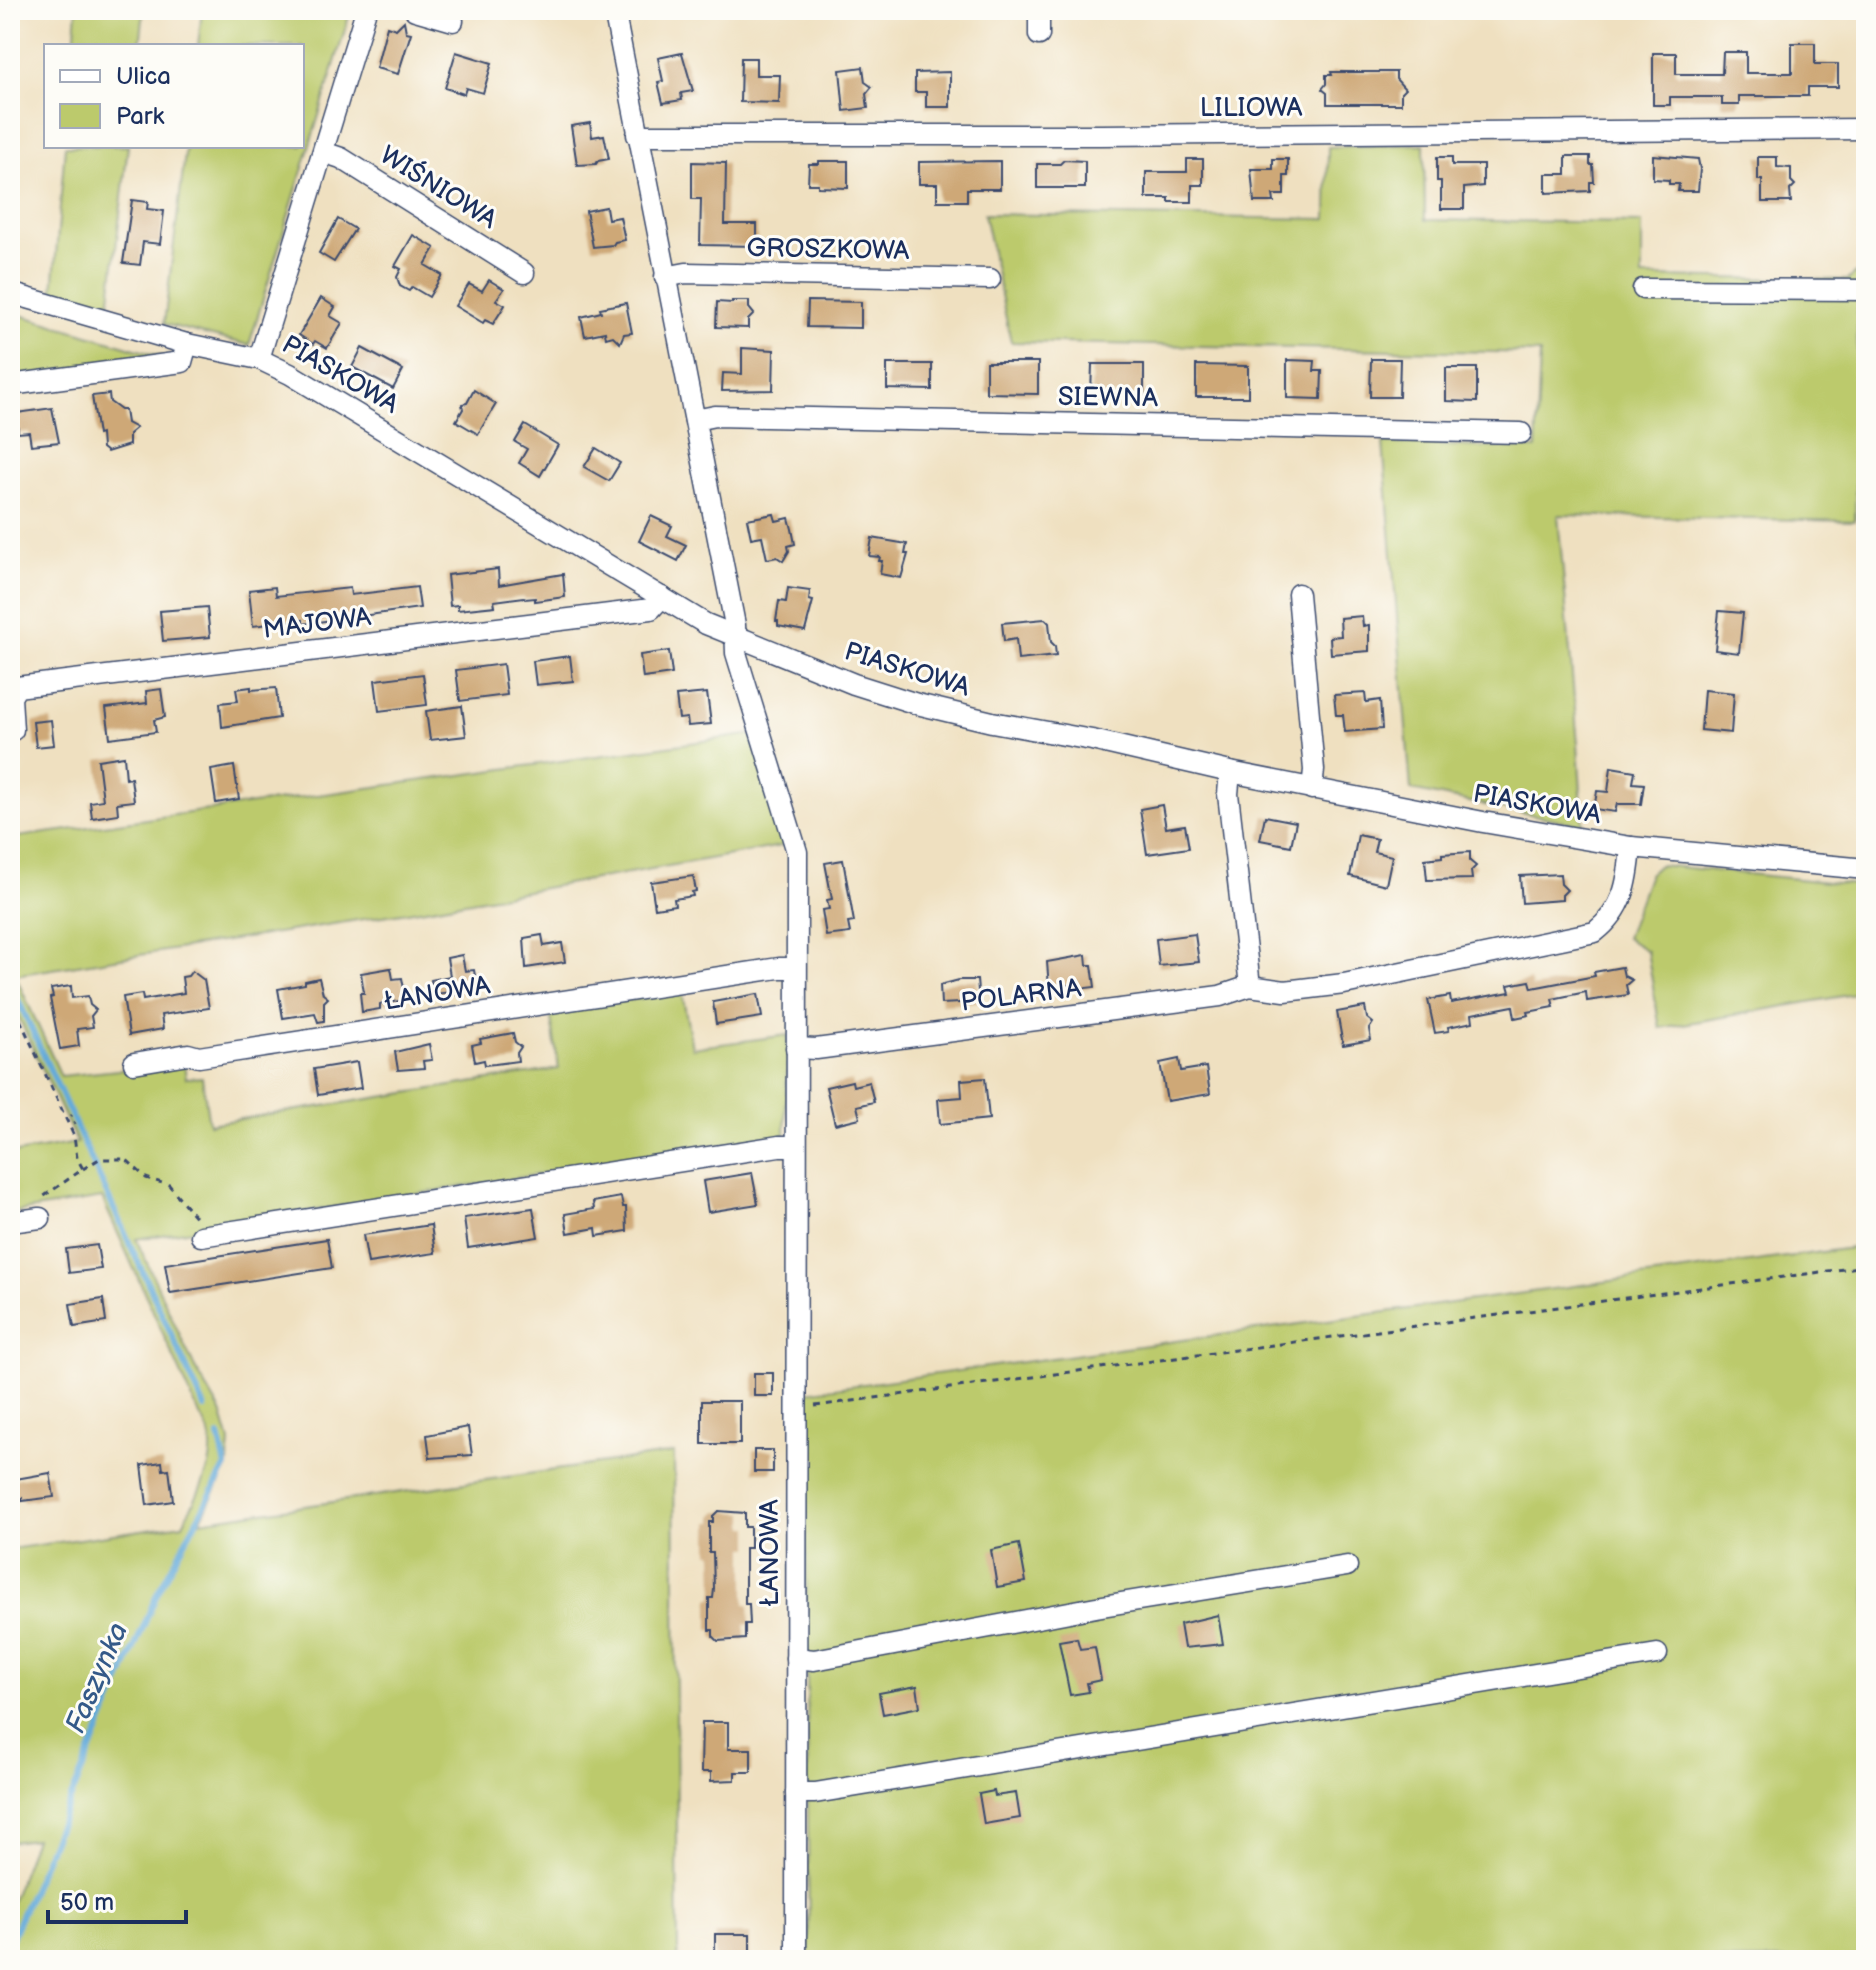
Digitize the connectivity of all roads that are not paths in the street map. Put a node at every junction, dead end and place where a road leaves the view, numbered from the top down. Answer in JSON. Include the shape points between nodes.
{"nodes":[{"id":1,"x":366,"y":10,"type":"edge"},
{"id":2,"x":415,"y":10,"type":"edge"},
{"id":3,"x":614,"y":10,"type":"edge"},
{"id":4,"x":1039,"y":10,"type":"edge"},
{"id":5,"x":453,"y":21,"type":"dead end"},
{"id":6,"x":1039,"y":35,"type":"dead end"},
{"id":7,"x":1866,"y":129,"type":"edge"},
{"id":8,"x":637,"y":135,"type":"junction"},
{"id":9,"x":323,"y":152,"type":"junction"},
{"id":10,"x":524,"y":273,"type":"dead end"},
{"id":11,"x":665,"y":277,"type":"junction"},
{"id":12,"x":990,"y":279,"type":"dead end"},
{"id":13,"x":1643,"y":289,"type":"dead end"},
{"id":14,"x":1866,"y":290,"type":"edge"},
{"id":15,"x":10,"y":293,"type":"edge"},
{"id":16,"x":187,"y":344,"type":"junction"},
{"id":17,"x":259,"y":359,"type":"junction"},
{"id":18,"x":10,"y":385,"type":"edge"},
{"id":19,"x":695,"y":420,"type":"junction"},
{"id":20,"x":1521,"y":433,"type":"dead end"},
{"id":21,"x":1298,"y":594,"type":"dead end"},
{"id":22,"x":662,"y":597,"type":"junction"},
{"id":23,"x":736,"y":638,"type":"junction"},
{"id":24,"x":13,"y":730,"type":"dead end"},
{"id":25,"x":1230,"y":772,"type":"junction"},
{"id":26,"x":1312,"y":789,"type":"junction"},
{"id":27,"x":1631,"y":847,"type":"junction"},
{"id":28,"x":1866,"y":869,"type":"edge"},
{"id":29,"x":796,"y":968,"type":"junction"},
{"id":30,"x":1250,"y":986,"type":"junction"},
{"id":31,"x":796,"y":1048,"type":"junction"},
{"id":32,"x":134,"y":1063,"type":"dead end"},
{"id":33,"x":795,"y":1146,"type":"junction"},
{"id":34,"x":40,"y":1208,"type":"road end"},
{"id":35,"x":10,"y":1222,"type":"edge"},
{"id":36,"x":207,"y":1235,"type":"road end"},
{"id":37,"x":1347,"y":1566,"type":"dead end"},
{"id":38,"x":1657,"y":1654,"type":"dead end"},
{"id":39,"x":796,"y":1658,"type":"junction"},
{"id":40,"x":796,"y":1793,"type":"junction"},
{"id":41,"x":796,"y":1960,"type":"edge"}],
"edges":[{"from":1,"to":9,"type":"street"},
{"from":2,"to":5,"type":"street"},
{"from":3,"to":8,"type":"street"},
{"from":4,"to":6,"type":"street"},
{"from":7,"to":8,"type":"street","name":"LILIOWA"},
{"from":8,"to":11,"type":"street"},
{"from":9,"to":10,"type":"street","name":"WIŚNIOWA","via":[[341,158]]},
{"from":9,"to":17,"type":"street"},
{"from":11,"to":12,"type":"street","name":"GROSZKOWA","via":[[686,273]]},
{"from":11,"to":19,"type":"street"},
{"from":13,"to":14,"type":"street"},
{"from":15,"to":16,"type":"street","name":"PIASKOWA"},
{"from":16,"to":17,"type":"street","name":"PIASKOWA"},
{"from":16,"to":18,"type":"street","via":[[182,362]]},
{"from":17,"to":22,"type":"street","name":"PIASKOWA"},
{"from":19,"to":20,"type":"street","name":"SIEWNA"},
{"from":19,"to":23,"type":"street"},
{"from":21,"to":26,"type":"street"},
{"from":22,"to":23,"type":"street","name":"PIASKOWA"},
{"from":22,"to":24,"type":"street","name":"MAJOWA","via":[[651,609],[17,687],[11,697]]},
{"from":23,"to":25,"type":"street","name":"PIASKOWA","via":[[917,704]]},
{"from":23,"to":29,"type":"street","name":"ŁANOWA","via":[[736,653],[797,852]]},
{"from":25,"to":26,"type":"street","name":"PIASKOWA"},
{"from":25,"to":30,"type":"street","via":[[1228,794]]},
{"from":26,"to":27,"type":"street","name":"PIASKOWA"},
{"from":27,"to":28,"type":"street","name":"PIASKOWA"},
{"from":27,"to":30,"type":"street","name":"POLARNA","via":[[1623,897],[1611,920],[1595,932],[1344,984],[1285,991]]},
{"from":29,"to":31,"type":"street","name":"ŁANOWA"},
{"from":29,"to":32,"type":"street","name":"ŁANOWA"},
{"from":30,"to":31,"type":"street","name":"POLARNA","via":[[1220,996]]},
{"from":31,"to":33,"type":"street","name":"ŁANOWA"},
{"from":33,"to":36,"type":"street"},
{"from":33,"to":39,"type":"street","name":"ŁANOWA"},
{"from":34,"to":35,"type":"street"},
{"from":37,"to":39,"type":"street","via":[[814,1660]]},
{"from":38,"to":40,"type":"street"},
{"from":39,"to":40,"type":"street","name":"ŁANOWA"},
{"from":40,"to":41,"type":"street","name":"ŁANOWA"}]}
